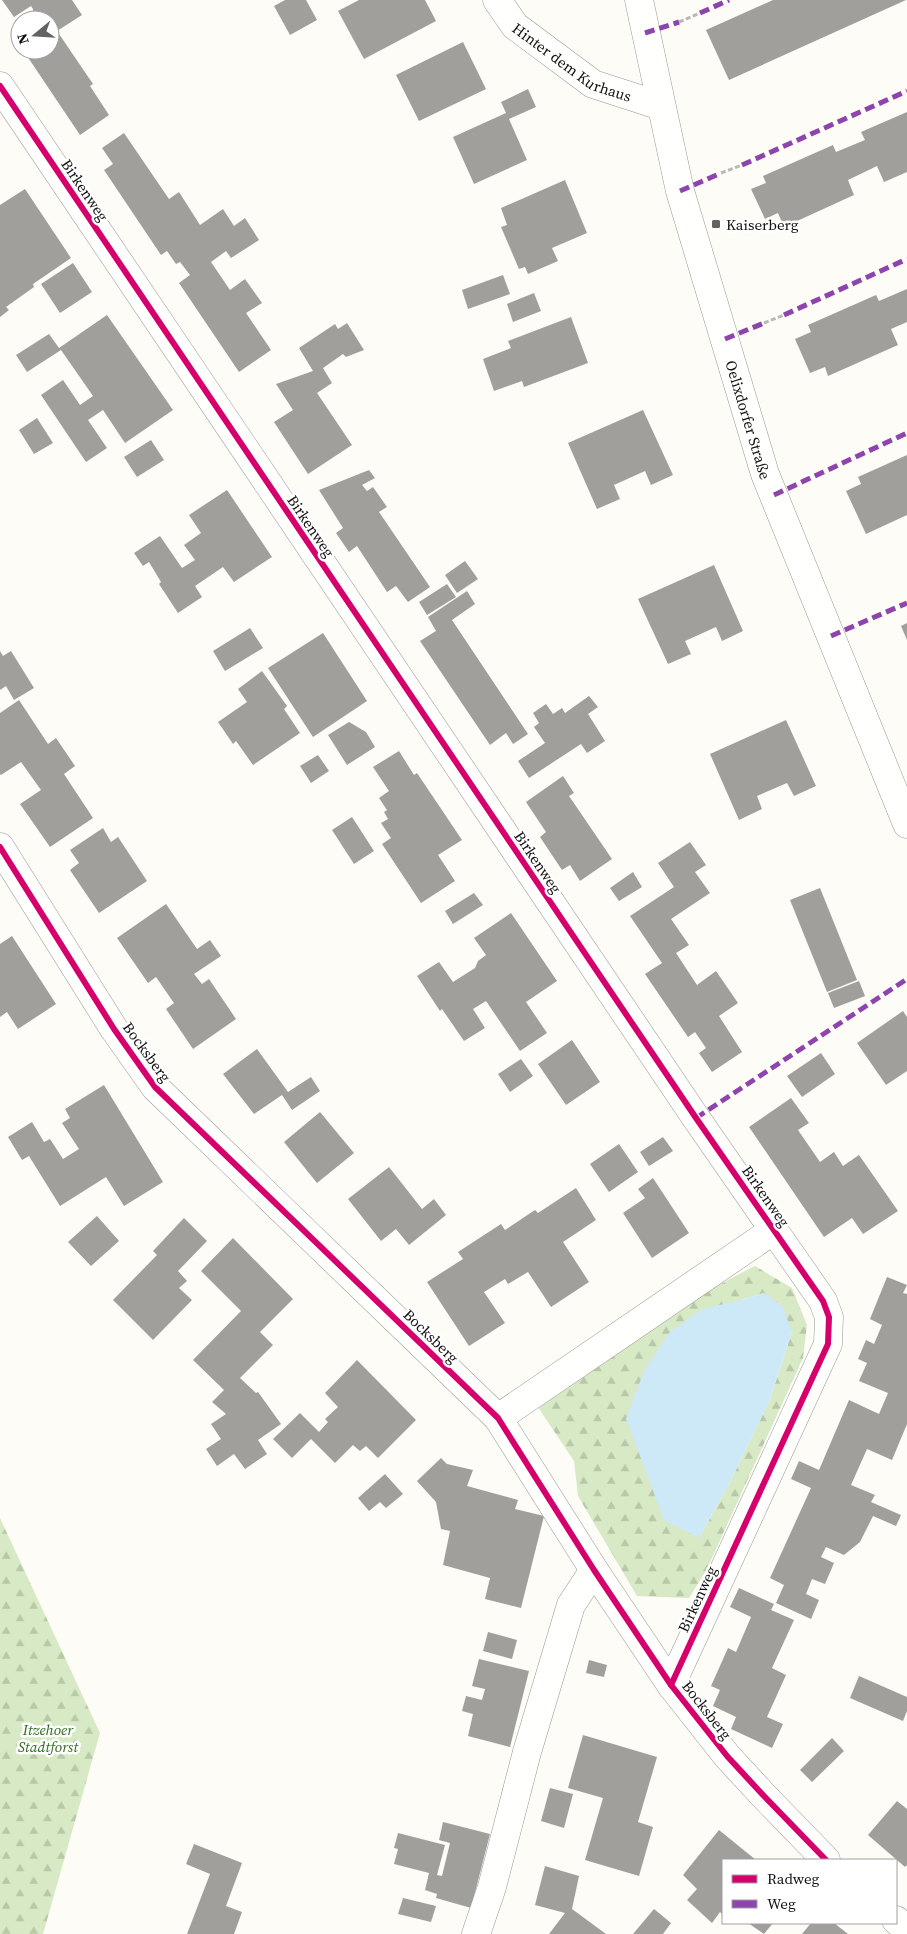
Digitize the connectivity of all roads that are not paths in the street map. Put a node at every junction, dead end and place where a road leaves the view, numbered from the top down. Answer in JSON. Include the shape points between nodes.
{"nodes":[{"id":1,"x":496,"y":0,"type":"edge"},
{"id":2,"x":639,"y":0,"type":"edge"},
{"id":3,"x":0,"y":86,"type":"edge"},
{"id":4,"x":662,"y":106,"type":"junction"},
{"id":5,"x":901,"y":792,"type":"edge"},
{"id":6,"x":907,"y":824,"type":"edge"},
{"id":7,"x":0,"y":847,"type":"edge"},
{"id":8,"x":774,"y":1230,"type":"junction"},
{"id":9,"x":498,"y":1418,"type":"junction"},
{"id":10,"x":594,"y":1570,"type":"junction"},
{"id":11,"x":672,"y":1685,"type":"junction"},
{"id":12,"x":825,"y":1859,"type":"edge"},
{"id":13,"x":897,"y":1921,"type":"edge"},
{"id":14,"x":907,"y":1929,"type":"edge"},
{"id":15,"x":476,"y":1934,"type":"edge"}],
"edges":[{"from":1,"to":4,"type":"street","name":"Hinter dem Kurhaus","via":[[515,26],[593,84]]},
{"from":2,"to":4,"type":"street","name":"Oelixdorfer Straße"},
{"from":3,"to":8,"type":"street","name":"Birkenweg"},
{"from":4,"to":5,"type":"street","name":"Oelixdorfer Straße","via":[[680,191],[765,474]]},
{"from":5,"to":6,"type":"street","name":"Oelixdorfer Straße"},
{"from":7,"to":9,"type":"street","name":"Bocksberg","via":[[114,1029],[155,1087]]},
{"from":8,"to":9,"type":"street","name":"Birkenweg"},
{"from":8,"to":11,"type":"street","name":"Birkenweg","via":[[823,1300],[829,1317],[828,1344]]},
{"from":9,"to":10,"type":"street","name":"Bocksberg"},
{"from":10,"to":11,"type":"street","name":"Bocksberg"},
{"from":10,"to":15,"type":"street","via":[[571,1605]]},
{"from":11,"to":12,"type":"street","name":"Bocksberg","via":[[762,1796]]},
{"from":13,"to":14,"type":"street"}]}
